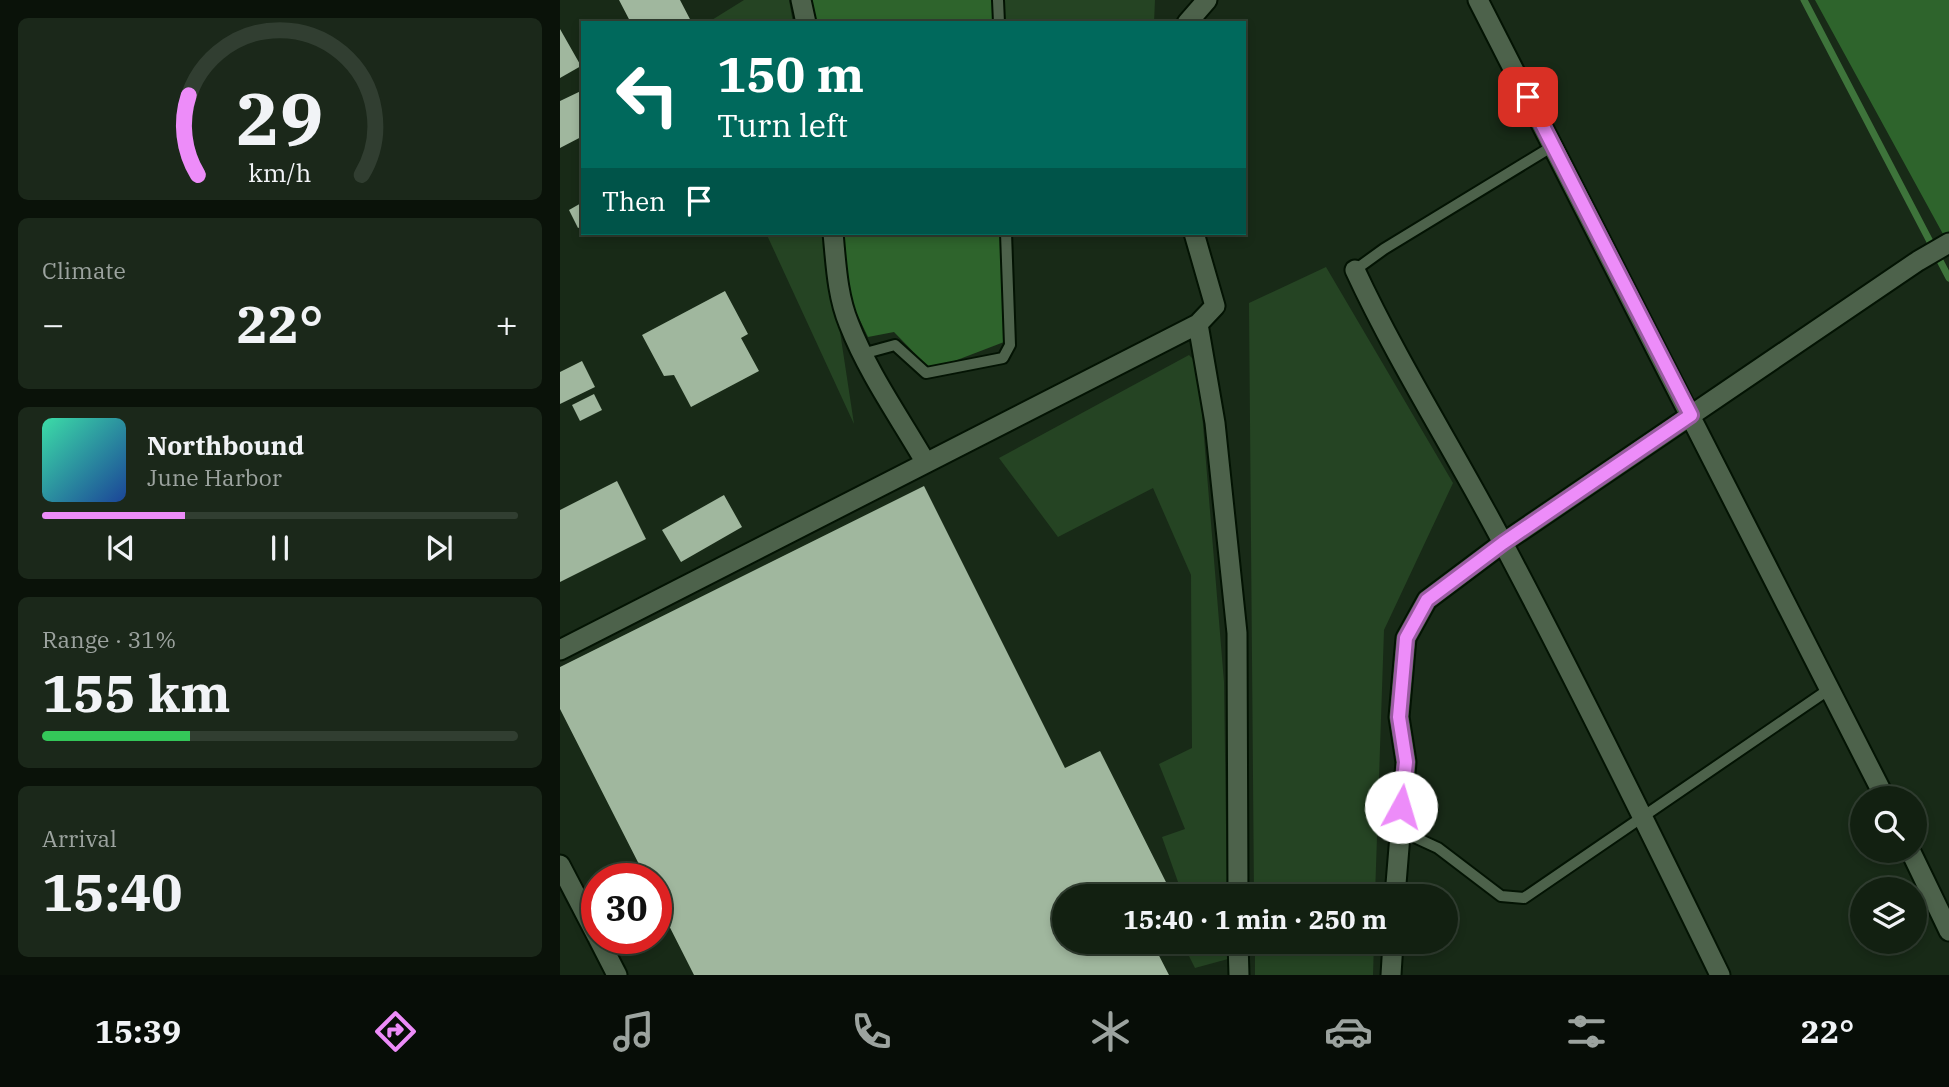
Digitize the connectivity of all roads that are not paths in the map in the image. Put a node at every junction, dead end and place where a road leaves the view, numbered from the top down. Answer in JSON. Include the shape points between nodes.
{"nodes":[{"id":1,"x":801,"y":0,"type":"edge"},
{"id":2,"x":998,"y":0,"type":"edge"},
{"id":3,"x":1206,"y":0,"type":"edge"},
{"id":4,"x":1478,"y":0,"type":"edge"},
{"id":5,"x":806,"y":21,"type":"edge"},
{"id":6,"x":999,"y":21,"type":"edge"},
{"id":7,"x":1189,"y":21,"type":"edge"},
{"id":8,"x":1553,"y":146,"type":"junction"},
{"id":9,"x":833,"y":235,"type":"edge"},
{"id":10,"x":1006,"y":235,"type":"edge"},
{"id":11,"x":1195,"y":235,"type":"edge"},
{"id":12,"x":1947,"y":245,"type":"edge"},
{"id":13,"x":1355,"y":270,"type":"joint"},
{"id":14,"x":1198,"y":324,"type":"junction"},
{"id":15,"x":862,"y":354,"type":"junction"},
{"id":16,"x":1691,"y":415,"type":"junction"},
{"id":17,"x":926,"y":463,"type":"junction"},
{"id":18,"x":1503,"y":543,"type":"junction"},
{"id":19,"x":560,"y":650,"type":"edge"},
{"id":20,"x":1831,"y":688,"type":"junction"},
{"id":21,"x":1879,"y":786,"type":"edge"},
{"id":22,"x":1644,"y":816,"type":"junction"},
{"id":23,"x":1399,"y":830,"type":"junction"},
{"id":24,"x":1916,"y":863,"type":"edge"},
{"id":25,"x":560,"y":865,"type":"edge"},
{"id":26,"x":1238,"y":884,"type":"edge"},
{"id":27,"x":1396,"y":884,"type":"edge"},
{"id":28,"x":581,"y":906,"type":"edge"},
{"id":29,"x":1949,"y":930,"type":"edge"},
{"id":30,"x":606,"y":954,"type":"edge"},
{"id":31,"x":1238,"y":954,"type":"edge"},
{"id":32,"x":1392,"y":954,"type":"edge"},
{"id":33,"x":617,"y":975,"type":"edge"},
{"id":34,"x":1239,"y":975,"type":"edge"},
{"id":35,"x":1391,"y":975,"type":"edge"},
{"id":36,"x":1720,"y":975,"type":"edge"}],
"edges":[{"from":1,"to":5,"type":"street"},
{"from":2,"to":6,"type":"lane"},
{"from":3,"to":7,"type":"street"},
{"from":4,"to":8,"type":"street"},
{"from":8,"to":13,"type":"lane"},
{"from":8,"to":16,"type":"street"},
{"from":9,"to":15,"type":"street","via":[[838,282]]},
{"from":10,"to":15,"type":"lane","via":[[1010,345],[1003,358],[926,373],[895,345]]},
{"from":11,"to":14,"type":"street","via":[[1215,306]]},
{"from":12,"to":16,"type":"street"},
{"from":13,"to":18,"type":"street"},
{"from":14,"to":17,"type":"street"},
{"from":14,"to":26,"type":"street","via":[[1215,423],[1237,633]]},
{"from":15,"to":17,"type":"street"},
{"from":16,"to":18,"type":"street"},
{"from":16,"to":20,"type":"street"},
{"from":17,"to":19,"type":"street"},
{"from":18,"to":22,"type":"street"},
{"from":18,"to":23,"type":"street","via":[[1427,600],[1406,638],[1399,717],[1406,762]]},
{"from":20,"to":21,"type":"street"},
{"from":20,"to":22,"type":"lane"},
{"from":22,"to":23,"type":"lane","via":[[1524,898],[1501,896],[1438,848]]},
{"from":22,"to":36,"type":"street"},
{"from":23,"to":27,"type":"street"},
{"from":24,"to":29,"type":"street"},
{"from":25,"to":28,"type":"street"},
{"from":30,"to":33,"type":"street"},
{"from":31,"to":34,"type":"street"},
{"from":32,"to":35,"type":"street"}]}
